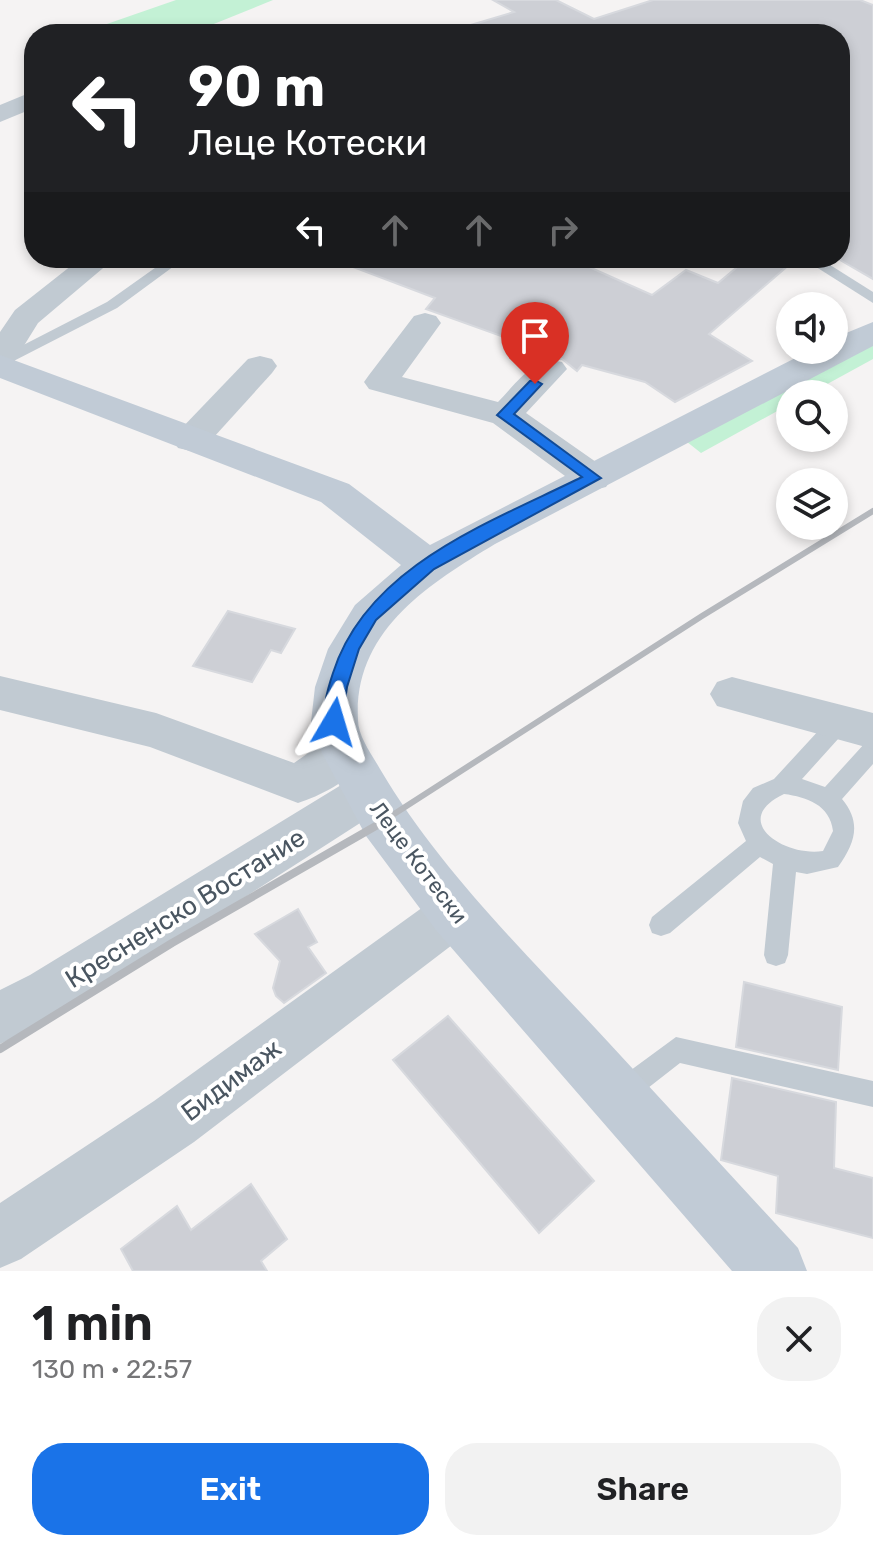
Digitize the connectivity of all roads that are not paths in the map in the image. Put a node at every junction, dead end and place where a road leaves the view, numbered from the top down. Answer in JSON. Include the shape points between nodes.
{"nodes":[{"id":1,"x":24,"y":103,"type":"edge"},
{"id":2,"x":0,"y":114,"type":"edge"},
{"id":3,"x":87,"y":268,"type":"edge"},
{"id":4,"x":164,"y":268,"type":"edge"},
{"id":5,"x":825,"y":268,"type":"edge"},
{"id":6,"x":873,"y":298,"type":"edge"},
{"id":7,"x":425,"y":323,"type":"dead end"},
{"id":8,"x":873,"y":332,"type":"edge"},
{"id":9,"x":0,"y":362,"type":"edge"},
{"id":10,"x":260,"y":366,"type":"dead end"},
{"id":11,"x":550,"y":369,"type":"dead end"},
{"id":12,"x":505,"y":415,"type":"junction"},
{"id":13,"x":191,"y":440,"type":"junction"},
{"id":14,"x":593,"y":478,"type":"junction"},
{"id":15,"x":428,"y":565,"type":"junction"},
{"id":16,"x":0,"y":693,"type":"edge"},
{"id":17,"x":732,"y":694,"type":"dead end"},
{"id":18,"x":862,"y":734,"type":"edge"},
{"id":19,"x":357,"y":773,"type":"junction"},
{"id":20,"x":782,"y":785,"type":"junction"},
{"id":21,"x":828,"y":799,"type":"junction"},
{"id":22,"x":759,"y":844,"type":"junction"},
{"id":23,"x":785,"y":861,"type":"junction"},
{"id":24,"x":455,"y":913,"type":"junction"},
{"id":25,"x":661,"y":925,"type":"dead end"},
{"id":26,"x":776,"y":955,"type":"dead end"},
{"id":27,"x":0,"y":1018,"type":"edge"},
{"id":28,"x":873,"y":1094,"type":"edge"},
{"id":29,"x":618,"y":1095,"type":"junction"},
{"id":30,"x":0,"y":1238,"type":"edge"},
{"id":31,"x":775,"y":1271,"type":"edge"}],
"edges":[{"from":1,"to":2,"type":"street"},
{"from":3,"to":9,"type":"street","via":[[26,317]]},
{"from":4,"to":9,"type":"lane","via":[[112,305]]},
{"from":5,"to":6,"type":"lane"},
{"from":7,"to":12,"type":"street","via":[[381,382]]},
{"from":8,"to":14,"type":"main road","name":"Леце Котески"},
{"from":9,"to":13,"type":"main road"},
{"from":10,"to":13,"type":"street"},
{"from":11,"to":12,"type":"street"},
{"from":12,"to":14,"type":"street"},
{"from":13,"to":15,"type":"main road","via":[[335,493]]},
{"from":14,"to":15,"type":"main road","name":"Леце Котески"},
{"from":15,"to":19,"type":"main road","name":"Леце Котески","via":[[370,616],[350,649],[334,722]]},
{"from":16,"to":19,"type":"street","via":[[156,731],[298,784]]},
{"from":17,"to":18,"type":"street"},
{"from":18,"to":20,"type":"lane"},
{"from":18,"to":21,"type":"lane"},
{"from":19,"to":24,"type":"main road","name":"Леце Котески","via":[[384,821]]},
{"from":19,"to":27,"type":"street","name":"Кресненско Востание","via":[[49,993]]},
{"from":20,"to":21,"type":"lane","via":[[798,785]]},
{"from":20,"to":22,"type":"lane","via":[[768,789],[751,807],[749,818]]},
{"from":21,"to":23,"type":"lane","via":[[845,825],[846,839],[839,850],[816,865]]},
{"from":22,"to":23,"type":"lane"},
{"from":22,"to":25,"type":"lane"},
{"from":23,"to":26,"type":"lane"},
{"from":24,"to":29,"type":"main road","name":"Леце Котески"},
{"from":24,"to":30,"type":"street","name":"Бидимаж","via":[[185,1116]]},
{"from":28,"to":29,"type":"lane","via":[[676,1050]]},
{"from":29,"to":31,"type":"main road","name":"Леце Котески"}]}
